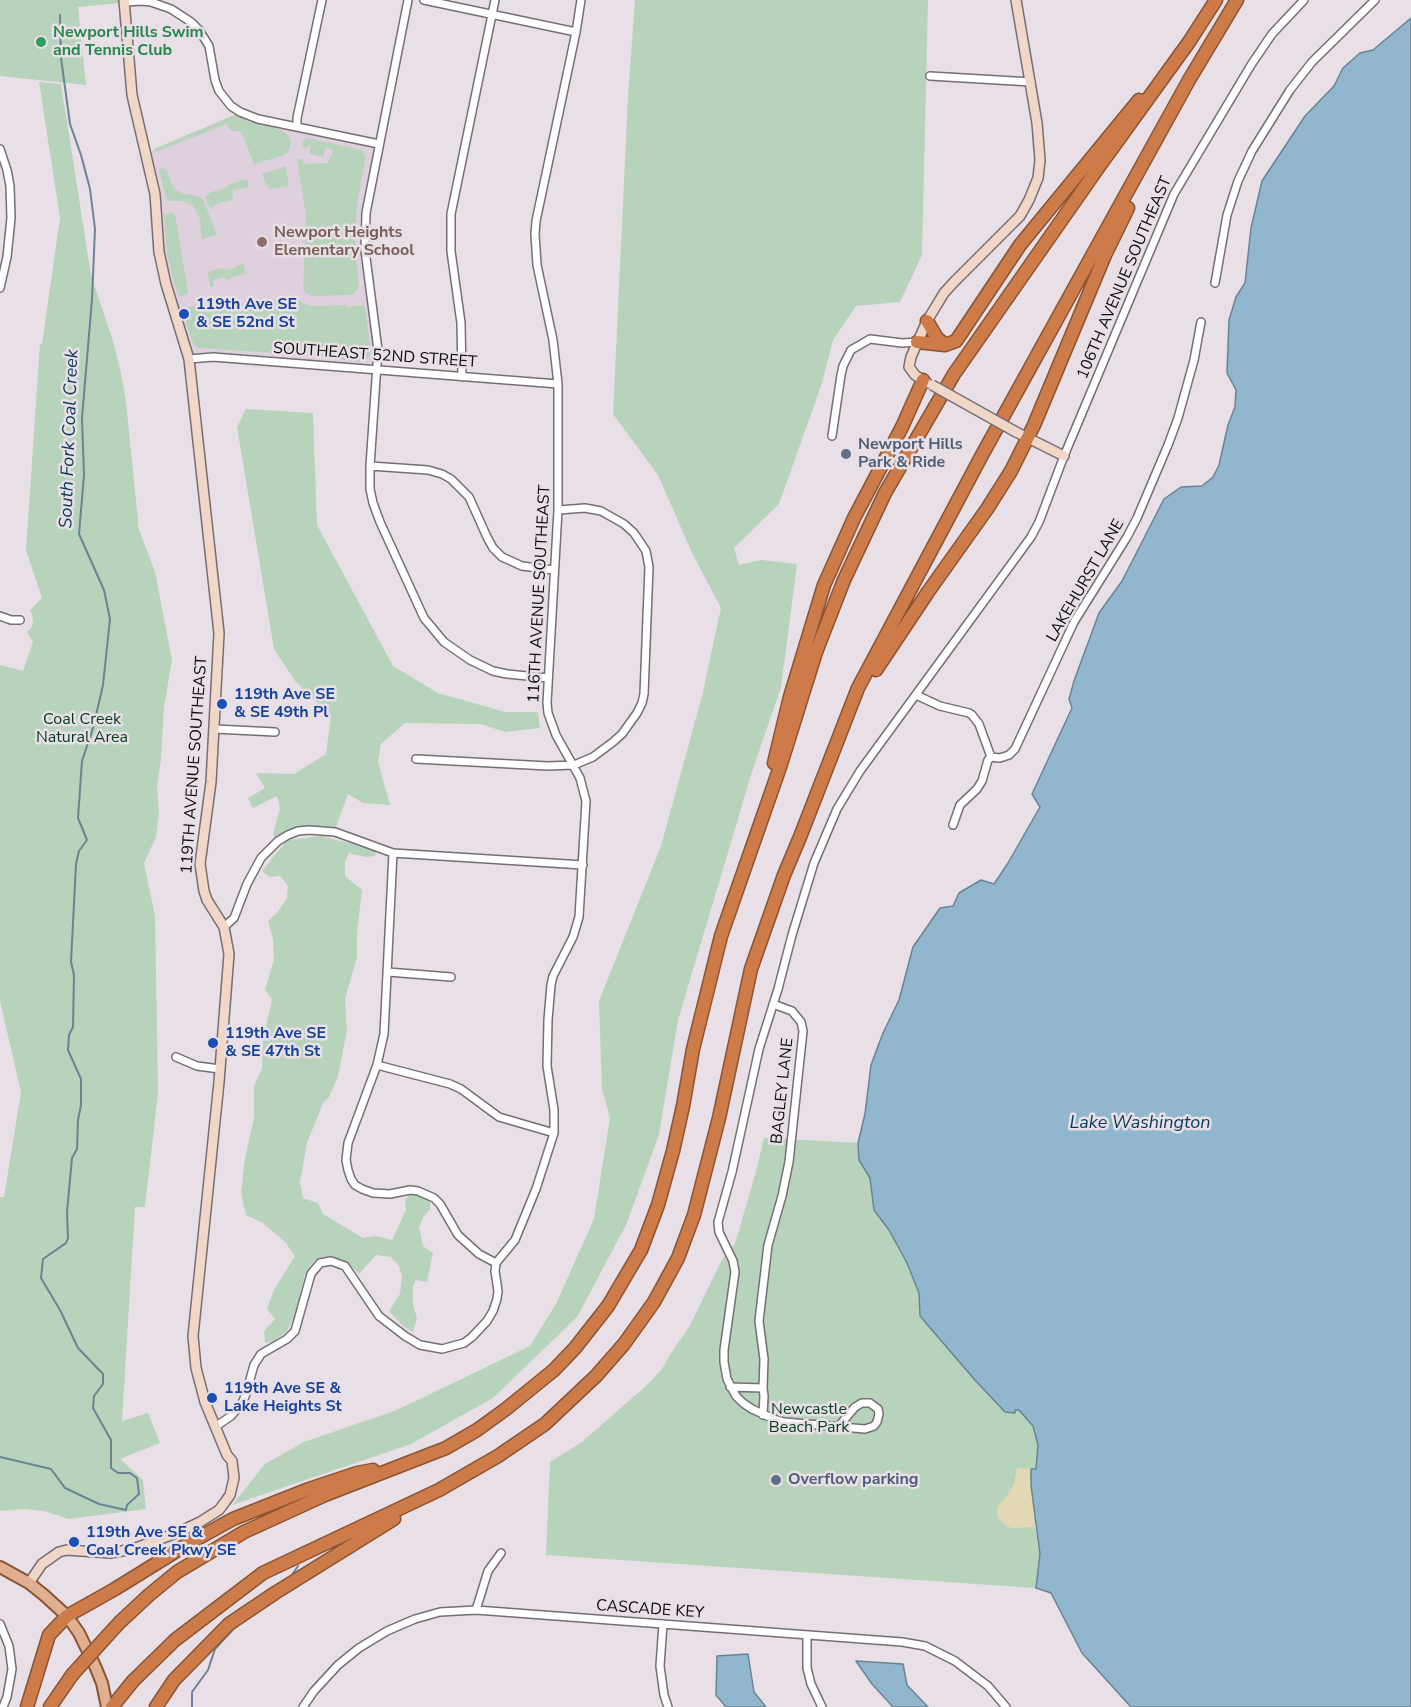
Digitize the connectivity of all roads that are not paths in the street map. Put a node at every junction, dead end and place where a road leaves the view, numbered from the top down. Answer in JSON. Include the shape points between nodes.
{"nodes":[{"id":1,"x":322,"y":0,"type":"edge"},
{"id":2,"x":408,"y":0,"type":"edge"},
{"id":3,"x":424,"y":0,"type":"edge"},
{"id":4,"x":495,"y":0,"type":"edge"},
{"id":5,"x":581,"y":0,"type":"edge"},
{"id":6,"x":1016,"y":0,"type":"edge"},
{"id":7,"x":1216,"y":0,"type":"edge"},
{"id":8,"x":1237,"y":0,"type":"edge"},
{"id":9,"x":1304,"y":0,"type":"edge"},
{"id":10,"x":1375,"y":0,"type":"edge"},
{"id":11,"x":124,"y":1,"type":"edge"},
{"id":12,"x":493,"y":14,"type":"junction"},
{"id":13,"x":1203,"y":19,"type":"junction"},
{"id":14,"x":576,"y":32,"type":"junction"},
{"id":15,"x":930,"y":76,"type":"dead end"},
{"id":16,"x":1189,"y":80,"type":"junction"},
{"id":17,"x":1031,"y":82,"type":"junction"},
{"id":18,"x":297,"y":127,"type":"junction"},
{"id":19,"x":379,"y":144,"type":"junction"},
{"id":20,"x":0,"y":149,"type":"edge"},
{"id":21,"x":1215,"y":284,"type":"dead end"},
{"id":22,"x":0,"y":288,"type":"edge"},
{"id":23,"x":927,"y":321,"type":"junction"},
{"id":24,"x":1201,"y":322,"type":"dead end"},
{"id":25,"x":917,"y":342,"type":"junction"},
{"id":26,"x":945,"y":345,"type":"junction"},
{"id":27,"x":189,"y":359,"type":"junction"},
{"id":28,"x":377,"y":370,"type":"junction"},
{"id":29,"x":462,"y":377,"type":"junction"},
{"id":30,"x":927,"y":383,"type":"junction"},
{"id":31,"x":558,"y":384,"type":"junction"},
{"id":32,"x":1022,"y":435,"type":"junction"},
{"id":33,"x":832,"y":436,"type":"dead end"},
{"id":34,"x":1064,"y":456,"type":"junction"},
{"id":35,"x":370,"y":466,"type":"junction"},
{"id":36,"x":558,"y":510,"type":"junction"},
{"id":37,"x":554,"y":570,"type":"junction"},
{"id":38,"x":0,"y":616,"type":"edge"},
{"id":39,"x":20,"y":620,"type":"dead end"},
{"id":40,"x":548,"y":678,"type":"junction"},
{"id":41,"x":858,"y":688,"type":"junction"},
{"id":42,"x":916,"y":695,"type":"junction"},
{"id":43,"x":215,"y":729,"type":"junction"},
{"id":44,"x":275,"y":732,"type":"dead end"},
{"id":45,"x":991,"y":757,"type":"junction"},
{"id":46,"x":416,"y":759,"type":"dead end"},
{"id":47,"x":574,"y":765,"type":"junction"},
{"id":48,"x":952,"y":825,"type":"dead end"},
{"id":49,"x":393,"y":853,"type":"junction"},
{"id":50,"x":583,"y":865,"type":"junction"},
{"id":51,"x":224,"y":927,"type":"junction"},
{"id":52,"x":721,"y":936,"type":"junction"},
{"id":53,"x":388,"y":972,"type":"junction"},
{"id":54,"x":451,"y":977,"type":"dead end"},
{"id":55,"x":773,"y":1004,"type":"junction"},
{"id":56,"x":176,"y":1057,"type":"dead end"},
{"id":57,"x":377,"y":1065,"type":"junction"},
{"id":58,"x":220,"y":1069,"type":"junction"},
{"id":59,"x":554,"y":1133,"type":"junction"},
{"id":60,"x":496,"y":1263,"type":"junction"},
{"id":61,"x":730,"y":1387,"type":"junction"},
{"id":62,"x":763,"y":1388,"type":"junction"},
{"id":63,"x":763,"y":1415,"type":"junction"},
{"id":64,"x":215,"y":1426,"type":"junction"},
{"id":65,"x":839,"y":1426,"type":"junction"},
{"id":66,"x":446,"y":1448,"type":"junction"},
{"id":67,"x":426,"y":1496,"type":"junction"},
{"id":68,"x":501,"y":1553,"type":"dead end"},
{"id":69,"x":0,"y":1567,"type":"edge"},
{"id":70,"x":29,"y":1583,"type":"junction"},
{"id":71,"x":476,"y":1610,"type":"junction"},
{"id":72,"x":67,"y":1616,"type":"junction"},
{"id":73,"x":0,"y":1624,"type":"edge"},
{"id":74,"x":663,"y":1624,"type":"junction"},
{"id":75,"x":807,"y":1635,"type":"junction"},
{"id":76,"x":4,"y":1697,"type":"edge"},
{"id":77,"x":3,"y":1707,"type":"edge"},
{"id":78,"x":27,"y":1707,"type":"edge"},
{"id":79,"x":50,"y":1707,"type":"edge"},
{"id":80,"x":107,"y":1707,"type":"edge"},
{"id":81,"x":112,"y":1707,"type":"edge"},
{"id":82,"x":156,"y":1707,"type":"edge"},
{"id":83,"x":303,"y":1707,"type":"edge"},
{"id":84,"x":668,"y":1707,"type":"edge"},
{"id":85,"x":822,"y":1707,"type":"edge"},
{"id":86,"x":1006,"y":1707,"type":"edge"}],
"edges":[{"from":1,"to":18,"type":"street"},
{"from":2,"to":19,"type":"street"},
{"from":3,"to":12,"type":"street"},
{"from":4,"to":12,"type":"street"},
{"from":5,"to":14,"type":"street","name":"116TH AVENUE SOUTHEAST"},
{"from":6,"to":17,"type":"street"},
{"from":7,"to":13,"type":"highway"},
{"from":8,"to":16,"type":"highway"},
{"from":9,"to":34,"type":"street","name":"106TH AVENUE SOUTHEAST","via":[[1272,34],[1251,65],[1174,194]]},
{"from":10,"to":21,"type":"street","via":[[1312,62],[1251,152],[1227,215]]},
{"from":11,"to":18,"type":"street","via":[[151,2],[182,15],[205,38],[219,91],[231,106],[258,119]]},
{"from":11,"to":27,"type":"street","name":"119TH AVENUE SOUTHEAST","via":[[132,95],[155,194],[159,252]]},
{"from":12,"to":14,"type":"street"},
{"from":12,"to":29,"type":"street","via":[[451,214]]},
{"from":13,"to":26,"type":"highway","via":[[1020,245],[956,341]]},
{"from":13,"to":52,"type":"highway","via":[[954,374],[885,493],[816,652]]},
{"from":14,"to":31,"type":"street","name":"116TH AVENUE SOUTHEAST","via":[[535,234]]},
{"from":15,"to":17,"type":"street"},
{"from":16,"to":32,"type":"highway","via":[[1182,107],[1124,215]]},
{"from":16,"to":41,"type":"highway"},
{"from":17,"to":23,"type":"street","via":[[1040,160],[1035,188],[1020,216],[944,293]]},
{"from":18,"to":19,"type":"street"},
{"from":19,"to":28,"type":"street","via":[[365,231]]},
{"from":20,"to":22,"type":"street","via":[[9,178],[11,218]]},
{"from":23,"to":25,"type":"street"},
{"from":23,"to":26,"type":"highway"},
{"from":24,"to":45,"type":"street","name":"LAKEHURST LANE","via":[[1178,418],[1137,519],[1074,622],[1015,749],[1005,757]]},
{"from":25,"to":26,"type":"highway"},
{"from":25,"to":30,"type":"street","via":[[909,367]]},
{"from":25,"to":33,"type":"street","via":[[870,339],[851,350],[841,375]]},
{"from":27,"to":28,"type":"street","name":"SOUTHEAST 52ND STREET","via":[[213,357]]},
{"from":27,"to":43,"type":"street","name":"119TH AVENUE SOUTHEAST","via":[[219,633]]},
{"from":28,"to":29,"type":"street","name":"SOUTHEAST 52ND STREET"},
{"from":28,"to":35,"type":"street"},
{"from":29,"to":31,"type":"street","name":"SOUTHEAST 52ND STREET"},
{"from":30,"to":32,"type":"street","bridge":true},
{"from":30,"to":52,"type":"highway","via":[[854,518],[824,585],[789,696],[773,764],[723,907]]},
{"from":31,"to":36,"type":"street","name":"116TH AVENUE SOUTHEAST"},
{"from":32,"to":34,"type":"street"},
{"from":32,"to":41,"type":"highway","via":[[1011,471],[992,502],[867,683]]},
{"from":34,"to":42,"type":"street","name":"106TH AVENUE SOUTHEAST","via":[[1031,537]]},
{"from":35,"to":37,"type":"street","via":[[428,470],[451,479],[469,497],[493,548],[502,557],[522,566]]},
{"from":35,"to":40,"type":"street","via":[[376,513],[431,628],[459,653],[493,671]]},
{"from":36,"to":37,"type":"street","name":"116TH AVENUE SOUTHEAST"},
{"from":36,"to":47,"type":"street","via":[[595,509],[613,517],[634,533],[646,551],[649,567],[642,703],[622,734],[593,757]]},
{"from":37,"to":40,"type":"street","name":"116TH AVENUE SOUTHEAST"},
{"from":38,"to":39,"type":"street"},
{"from":40,"to":47,"type":"street","name":"116TH AVENUE SOUTHEAST","via":[[550,720]]},
{"from":41,"to":67,"type":"highway","via":[[751,969],[708,1165],[694,1215],[669,1276],[624,1344],[597,1376],[545,1424],[498,1456]]},
{"from":42,"to":45,"type":"street","via":[[972,715]]},
{"from":42,"to":55,"type":"street","name":"106TH AVENUE SOUTHEAST","via":[[837,809],[814,862]]},
{"from":43,"to":44,"type":"street"},
{"from":43,"to":51,"type":"street","name":"119TH AVENUE SOUTHEAST","via":[[200,874],[207,900]]},
{"from":45,"to":48,"type":"street","via":[[982,781],[960,805]]},
{"from":46,"to":47,"type":"street"},
{"from":47,"to":50,"type":"street","name":"116TH AVENUE SOUTHEAST","via":[[586,801]]},
{"from":49,"to":50,"type":"street"},
{"from":49,"to":51,"type":"street","via":[[335,832],[309,830],[288,835],[261,858],[234,918]]},
{"from":49,"to":53,"type":"street"},
{"from":50,"to":59,"type":"street","name":"116TH AVENUE SOUTHEAST","via":[[577,925],[550,985],[547,1066]]},
{"from":51,"to":58,"type":"street","name":"119TH AVENUE SOUTHEAST","via":[[229,954]]},
{"from":52,"to":66,"type":"highway","via":[[673,1151],[641,1250],[608,1306],[554,1370],[477,1430]]},
{"from":53,"to":54,"type":"street"},
{"from":53,"to":57,"type":"street","via":[[384,1034]]},
{"from":55,"to":61,"type":"street","name":"106TH AVENUE SOUTHEAST","via":[[718,1222],[735,1266],[724,1350]]},
{"from":55,"to":62,"type":"street","name":"BAGLEY LANE","via":[[792,1011],[802,1026],[789,1162],[768,1245],[760,1304]]},
{"from":56,"to":58,"type":"street","via":[[196,1066]]},
{"from":57,"to":59,"type":"street","via":[[450,1084],[499,1117]]},
{"from":57,"to":60,"type":"street","via":[[348,1143],[346,1160],[351,1179],[373,1193],[410,1190],[434,1198],[458,1235]]},
{"from":58,"to":64,"type":"street","name":"119TH AVENUE SOUTHEAST","via":[[193,1336],[200,1383]]},
{"from":59,"to":60,"type":"street","name":"116TH AVENUE SOUTHEAST","via":[[515,1240]]},
{"from":60,"to":64,"type":"street","via":[[497,1299],[487,1321],[464,1343],[442,1348],[412,1341],[379,1316],[345,1266],[331,1261],[320,1263],[311,1274],[292,1335],[261,1354],[242,1403]]},
{"from":61,"to":62,"type":"street"},
{"from":61,"to":63,"type":"street","via":[[743,1403]]},
{"from":62,"to":63,"type":"street","name":"BAGLEY LANE"},
{"from":63,"to":65,"type":"street","via":[[784,1422]]},
{"from":64,"to":70,"type":"street","name":"119TH AVENUE SOUTHEAST","via":[[227,1455],[228,1481],[217,1505],[146,1545],[120,1552],[59,1552],[42,1563]]},
{"from":65,"to":65,"type":"street","via":[[869,1428],[877,1422],[878,1409],[862,1403]]},
{"from":66,"to":72,"type":"highway","via":[[386,1468],[357,1473],[233,1519]]},
{"from":66,"to":79,"type":"highway","bridge":true,"via":[[278,1515],[177,1572],[120,1622]]},
{"from":67,"to":81,"type":"highway","via":[[263,1573],[175,1640]]},
{"from":67,"to":82,"type":"highway","via":[[424,1501],[229,1624],[174,1680]]},
{"from":68,"to":71,"type":"street","via":[[488,1572]]},
{"from":69,"to":70,"type":"main road"},
{"from":70,"to":72,"type":"main road"},
{"from":71,"to":74,"type":"street","name":"CASCADE KEY"},
{"from":71,"to":83,"type":"street","name":"CASCADE KEY","via":[[440,1612],[387,1631],[338,1665]]},
{"from":72,"to":78,"type":"highway","via":[[49,1635]]},
{"from":72,"to":80,"type":"main road","via":[[95,1666]]},
{"from":73,"to":76,"type":"street","via":[[11,1657],[11,1681]]},
{"from":74,"to":75,"type":"street","name":"CASCADE KEY"},
{"from":74,"to":84,"type":"street","via":[[660,1666]]},
{"from":75,"to":85,"type":"street","via":[[807,1668]]},
{"from":75,"to":86,"type":"street","name":"CASCADE KEY","via":[[925,1646],[973,1673]]},
{"from":76,"to":77,"type":"street"}]}
